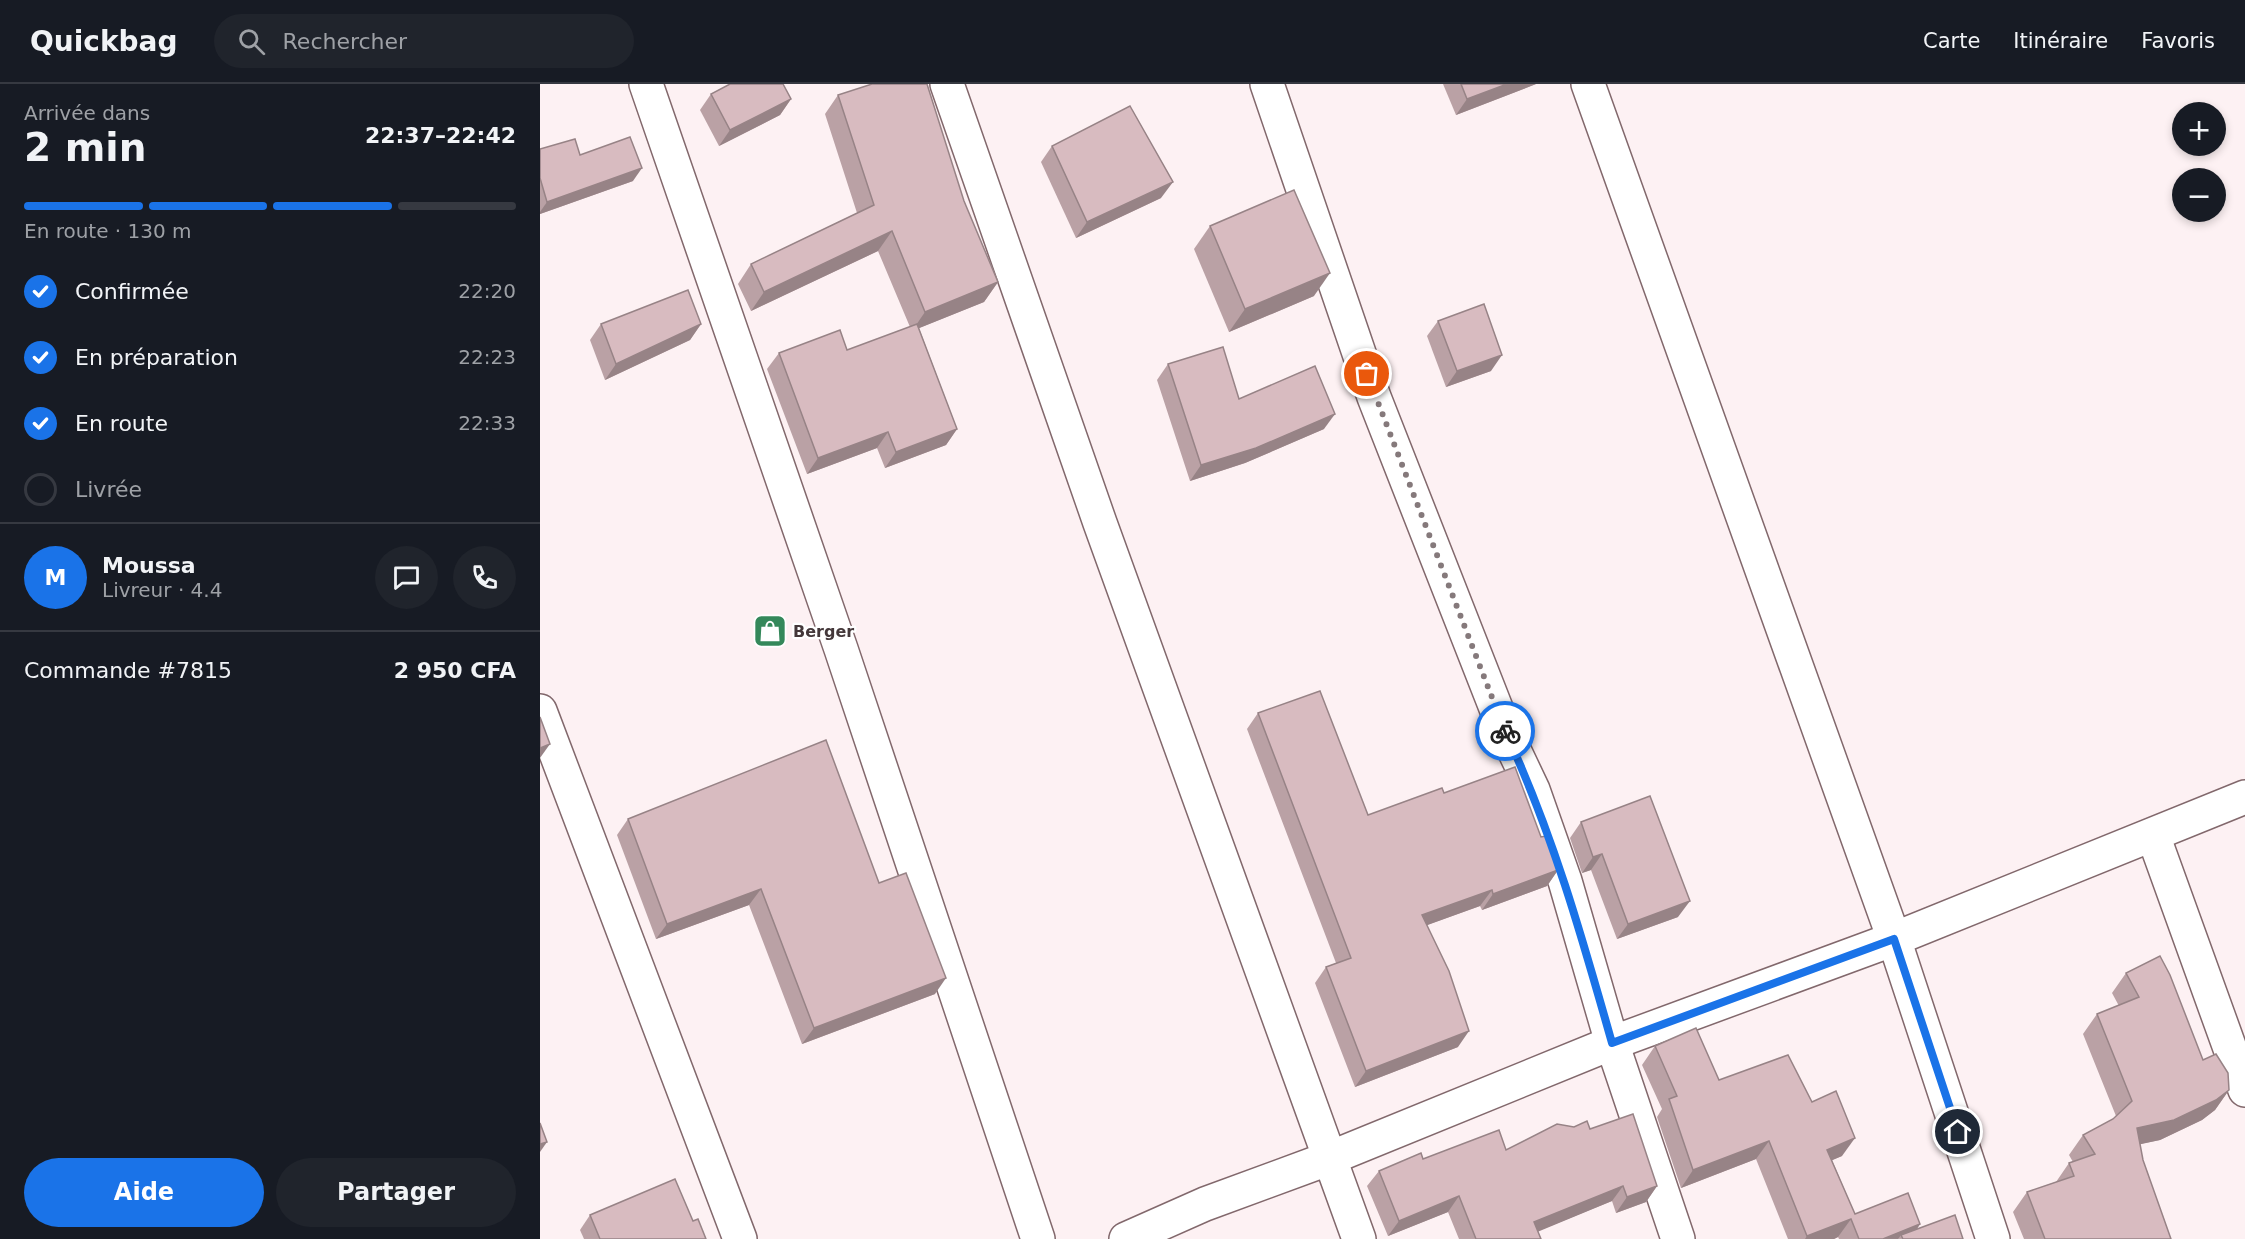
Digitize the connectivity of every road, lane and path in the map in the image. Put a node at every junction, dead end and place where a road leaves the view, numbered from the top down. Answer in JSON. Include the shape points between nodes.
{"nodes":[{"id":1,"x":646,"y":84,"type":"edge"},
{"id":2,"x":947,"y":84,"type":"edge"},
{"id":3,"x":1267,"y":84,"type":"edge"},
{"id":4,"x":1588,"y":84,"type":"edge"},
{"id":5,"x":540,"y":711,"type":"edge"},
{"id":6,"x":2245,"y":797,"type":"edge"},
{"id":7,"x":2153,"y":835,"type":"junction"},
{"id":8,"x":1894,"y":939,"type":"junction"},
{"id":9,"x":1612,"y":1043,"type":"junction"},
{"id":10,"x":2245,"y":1090,"type":"edge"},
{"id":11,"x":1330,"y":1158,"type":"junction"},
{"id":12,"x":740,"y":1239,"type":"edge"},
{"id":13,"x":1038,"y":1239,"type":"edge"},
{"id":14,"x":1126,"y":1239,"type":"edge"},
{"id":15,"x":1359,"y":1239,"type":"edge"},
{"id":16,"x":1678,"y":1239,"type":"edge"},
{"id":17,"x":1993,"y":1239,"type":"edge"}],
"edges":[{"from":1,"to":13,"type":"street","via":[[841,648]]},
{"from":2,"to":11,"type":"street","via":[[1100,523]]},
{"from":3,"to":9,"type":"street","via":[[1374,397],[1505,731],[1533,789],[1565,881]]},
{"from":4,"to":8,"type":"street"},
{"from":5,"to":12,"type":"street"},
{"from":6,"to":7,"type":"street"},
{"from":7,"to":8,"type":"street"},
{"from":7,"to":10,"type":"street"},
{"from":8,"to":9,"type":"street"},
{"from":8,"to":17,"type":"street"},
{"from":9,"to":11,"type":"street"},
{"from":9,"to":16,"type":"street"},
{"from":11,"to":14,"type":"street","via":[[1205,1204]]},
{"from":11,"to":15,"type":"street"}]}
